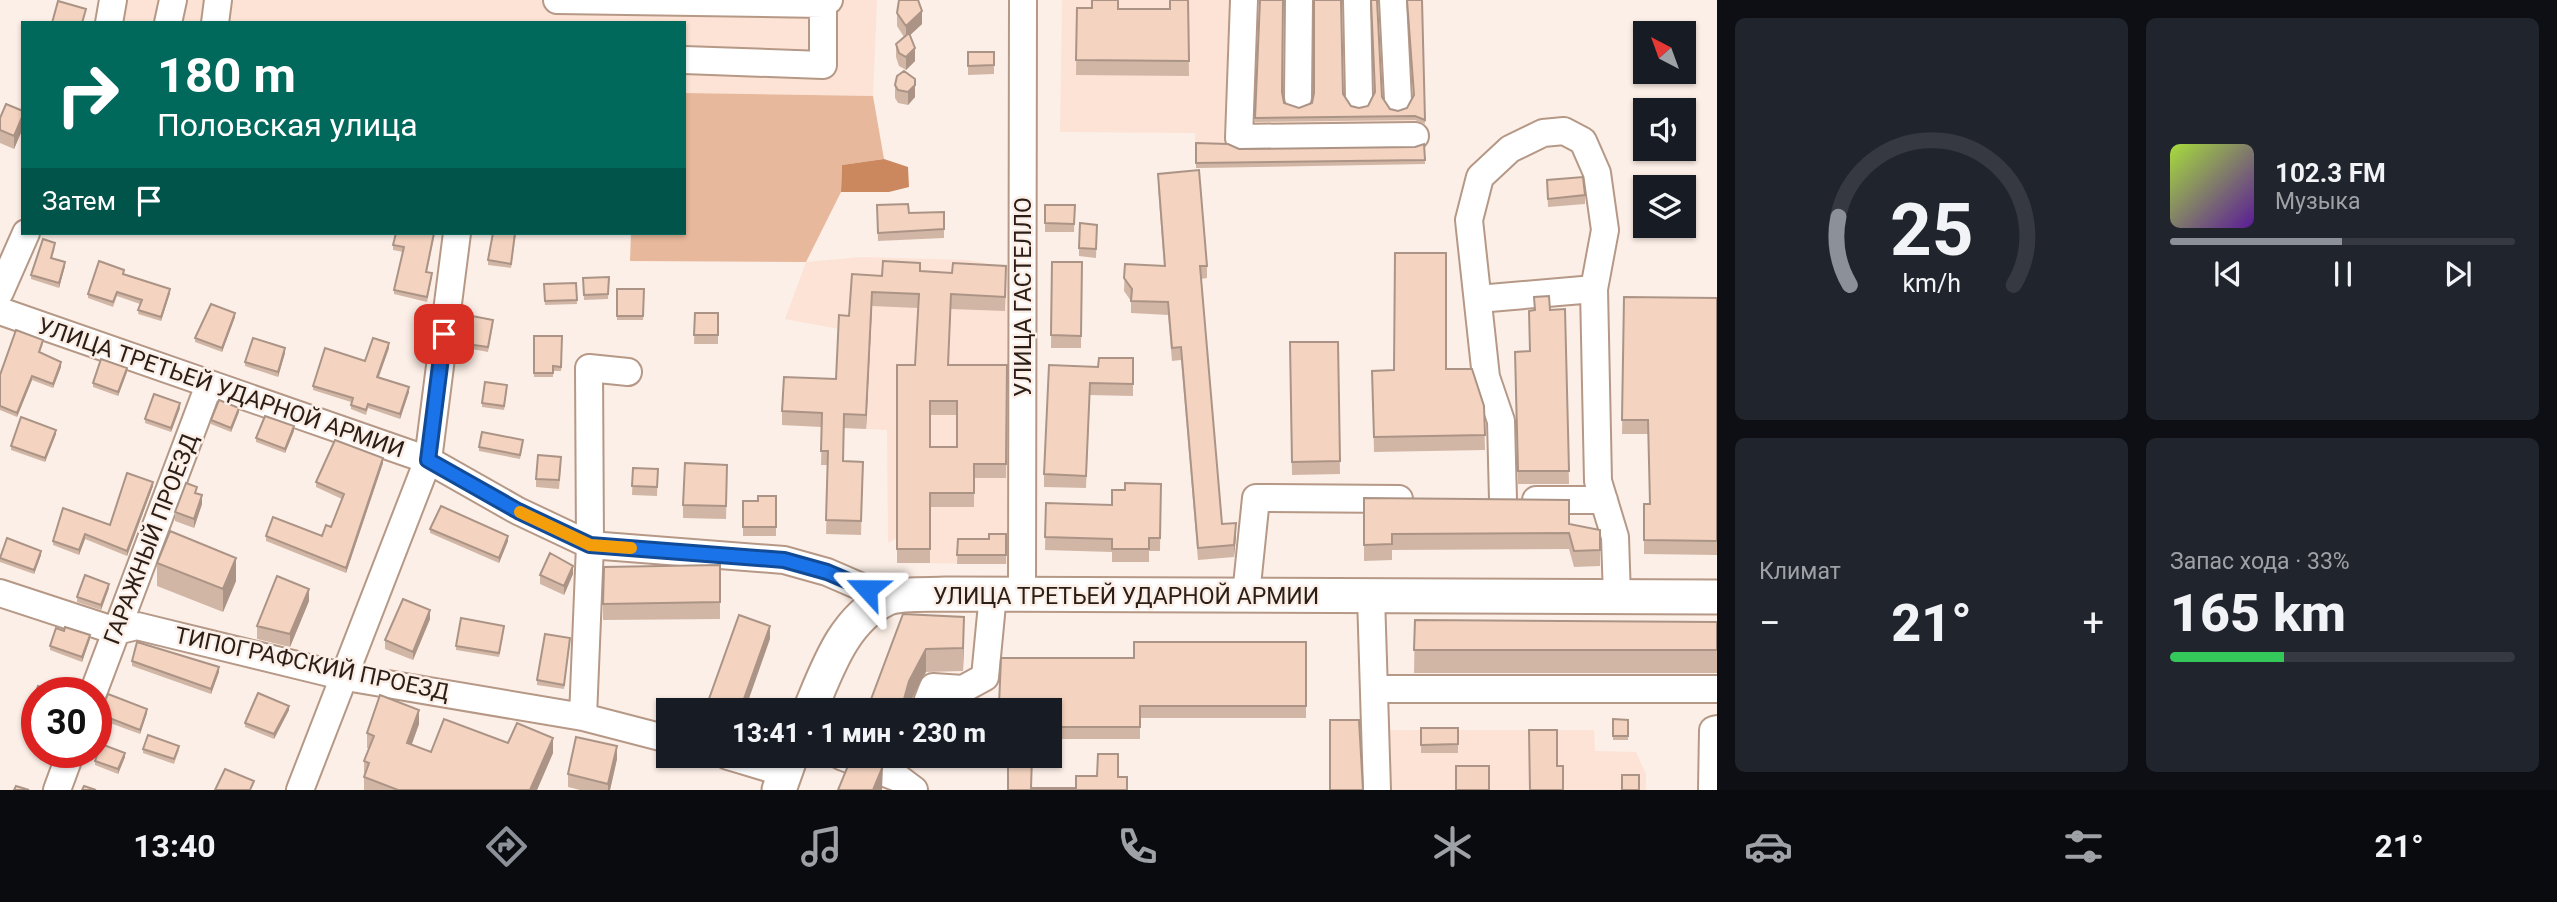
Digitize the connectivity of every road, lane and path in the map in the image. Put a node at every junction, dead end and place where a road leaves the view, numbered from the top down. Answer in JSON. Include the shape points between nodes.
{"nodes":[{"id":1,"x":113,"y":0,"type":"edge"},
{"id":2,"x":173,"y":0,"type":"edge"},
{"id":3,"x":218,"y":0,"type":"edge"},
{"id":4,"x":557,"y":0,"type":"edge"},
{"id":5,"x":1023,"y":0,"type":"edge"},
{"id":6,"x":1244,"y":0,"type":"edge"},
{"id":7,"x":1299,"y":0,"type":"edge"},
{"id":8,"x":1357,"y":0,"type":"edge"},
{"id":9,"x":1393,"y":0,"type":"edge"},
{"id":10,"x":826,"y":2,"type":"edge"},
{"id":11,"x":109,"y":21,"type":"edge"},
{"id":12,"x":168,"y":21,"type":"edge"},
{"id":13,"x":215,"y":21,"type":"edge"},
{"id":14,"x":686,"y":60,"type":"edge"},
{"id":15,"x":1298,"y":97,"type":"dead end"},
{"id":16,"x":1359,"y":97,"type":"dead end"},
{"id":17,"x":1398,"y":100,"type":"dead end"},
{"id":18,"x":1415,"y":136,"type":"dead end"},
{"id":19,"x":25,"y":235,"type":"edge"},
{"id":20,"x":457,"y":235,"type":"edge"},
{"id":21,"x":1594,"y":289,"type":"junction"},
{"id":22,"x":0,"y":292,"type":"edge"},
{"id":23,"x":1478,"y":299,"type":"junction"},
{"id":24,"x":0,"y":311,"type":"edge"},
{"id":25,"x":628,"y":372,"type":"dead end"},
{"id":26,"x":209,"y":386,"type":"junction"},
{"id":27,"x":428,"y":460,"type":"junction"},
{"id":28,"x":1421,"y":500,"type":"edge"},
{"id":29,"x":1476,"y":500,"type":"edge"},
{"id":30,"x":1503,"y":500,"type":"junction"},
{"id":31,"x":1604,"y":500,"type":"junction"},
{"id":32,"x":590,"y":545,"type":"junction"},
{"id":33,"x":0,"y":593,"type":"edge"},
{"id":34,"x":1007,"y":594,"type":"junction"},
{"id":35,"x":1246,"y":595,"type":"junction"},
{"id":36,"x":1371,"y":596,"type":"junction"},
{"id":37,"x":1617,"y":597,"type":"junction"},
{"id":38,"x":1717,"y":597,"type":"edge"},
{"id":39,"x":887,"y":598,"type":"junction"},
{"id":40,"x":116,"y":631,"type":"junction"},
{"id":41,"x":99,"y":677,"type":"edge"},
{"id":42,"x":346,"y":677,"type":"junction"},
{"id":43,"x":1375,"y":689,"type":"junction"},
{"id":44,"x":1717,"y":689,"type":"edge"},
{"id":45,"x":815,"y":698,"type":"edge"},
{"id":46,"x":929,"y":698,"type":"edge"},
{"id":47,"x":583,"y":717,"type":"junction"},
{"id":48,"x":1717,"y":729,"type":"edge"},
{"id":49,"x":656,"y":735,"type":"edge"},
{"id":50,"x":65,"y":768,"type":"edge"},
{"id":51,"x":873,"y":768,"type":"edge"},
{"id":52,"x":903,"y":779,"type":"edge"},
{"id":53,"x":57,"y":790,"type":"edge"},
{"id":54,"x":300,"y":790,"type":"edge"},
{"id":55,"x":1377,"y":790,"type":"edge"},
{"id":56,"x":1712,"y":790,"type":"edge"}],
"edges":[{"from":1,"to":11,"type":"street"},
{"from":2,"to":12,"type":"street"},
{"from":3,"to":13,"type":"street"},
{"from":4,"to":10,"type":"street"},
{"from":5,"to":34,"type":"street","name":"УЛИЦА ГАСТЕЛЛО"},
{"from":6,"to":18,"type":"street","via":[[1239,138]]},
{"from":7,"to":15,"type":"street"},
{"from":8,"to":16,"type":"street"},
{"from":9,"to":17,"type":"street"},
{"from":10,"to":14,"type":"street","via":[[823,65]]},
{"from":19,"to":22,"type":"street"},
{"from":20,"to":27,"type":"street"},
{"from":21,"to":23,"type":"street"},
{"from":21,"to":23,"type":"street","via":[[1605,230],[1597,173],[1583,141],[1564,131],[1543,133],[1510,149],[1480,177],[1469,220]]},
{"from":21,"to":31,"type":"street","via":[[1598,481]]},
{"from":23,"to":30,"type":"street","via":[[1486,377],[1501,421]]},
{"from":24,"to":26,"type":"street","name":"УЛИЦА ТРЕТЬЕЙ УДАРНОЙ АРМИИ"},
{"from":25,"to":32,"type":"street","via":[[589,368]]},
{"from":26,"to":27,"type":"street","name":"УЛИЦА ТРЕТЬЕЙ УДАРНОЙ АРМИИ"},
{"from":26,"to":40,"type":"street","name":"ГАРАЖНЫЙ ПРОЕЗД"},
{"from":27,"to":32,"type":"street","name":"УЛИЦА ТРЕТЬЕЙ УДАРНОЙ АРМИИ"},
{"from":27,"to":42,"type":"street"},
{"from":28,"to":35,"type":"street","via":[[1256,498]]},
{"from":29,"to":30,"type":"street"},
{"from":30,"to":31,"type":"street"},
{"from":31,"to":37,"type":"street","via":[[1615,537]]},
{"from":32,"to":39,"type":"street","name":"УЛИЦА ТРЕТЬЕЙ УДАРНОЙ АРМИИ","via":[[784,560],[827,572]]},
{"from":32,"to":47,"type":"street"},
{"from":33,"to":40,"type":"street","name":"ТИПОГРАФСКИЙ ПРОЕЗД"},
{"from":34,"to":35,"type":"main road","name":"УЛИЦА ТРЕТЬЕЙ УДАРНОЙ АРМИИ"},
{"from":34,"to":39,"type":"main road","name":"УЛИЦА ТРЕТЬЕЙ УДАРНОЙ АРМИИ"},
{"from":34,"to":46,"type":"street","name":"УЛИЦА ГАСТЕЛЛО","via":[[985,677],[963,689],[933,687]]},
{"from":35,"to":36,"type":"main road","name":"УЛИЦА ТРЕТЬЕЙ УДАРНОЙ АРМИИ"},
{"from":36,"to":37,"type":"main road","name":"УЛИЦА ТРЕТЬЕЙ УДАРНОЙ АРМИИ"},
{"from":36,"to":43,"type":"street"},
{"from":37,"to":38,"type":"main road","name":"УЛИЦА ТРЕТЬЕЙ УДАРНОЙ АРМИИ"},
{"from":39,"to":45,"type":"main road","via":[[855,624],[834,651]]},
{"from":40,"to":41,"type":"street","name":"ГАРАЖНЫЙ ПРОЕЗД"},
{"from":40,"to":42,"type":"street","name":"ТИПОГРАФСКИЙ ПРОЕЗД","via":[[137,626]]},
{"from":42,"to":47,"type":"street","name":"ТИПОГРАФСКИЙ ПРОЕЗД"},
{"from":42,"to":54,"type":"street"},
{"from":43,"to":44,"type":"street"},
{"from":43,"to":55,"type":"street"},
{"from":47,"to":49,"type":"street","name":"ТИПОГРАФСКИЙ ПРОЕЗД"},
{"from":48,"to":56,"type":"street","via":[[1713,730]]},
{"from":50,"to":53,"type":"street"},
{"from":51,"to":52,"type":"street"}]}
